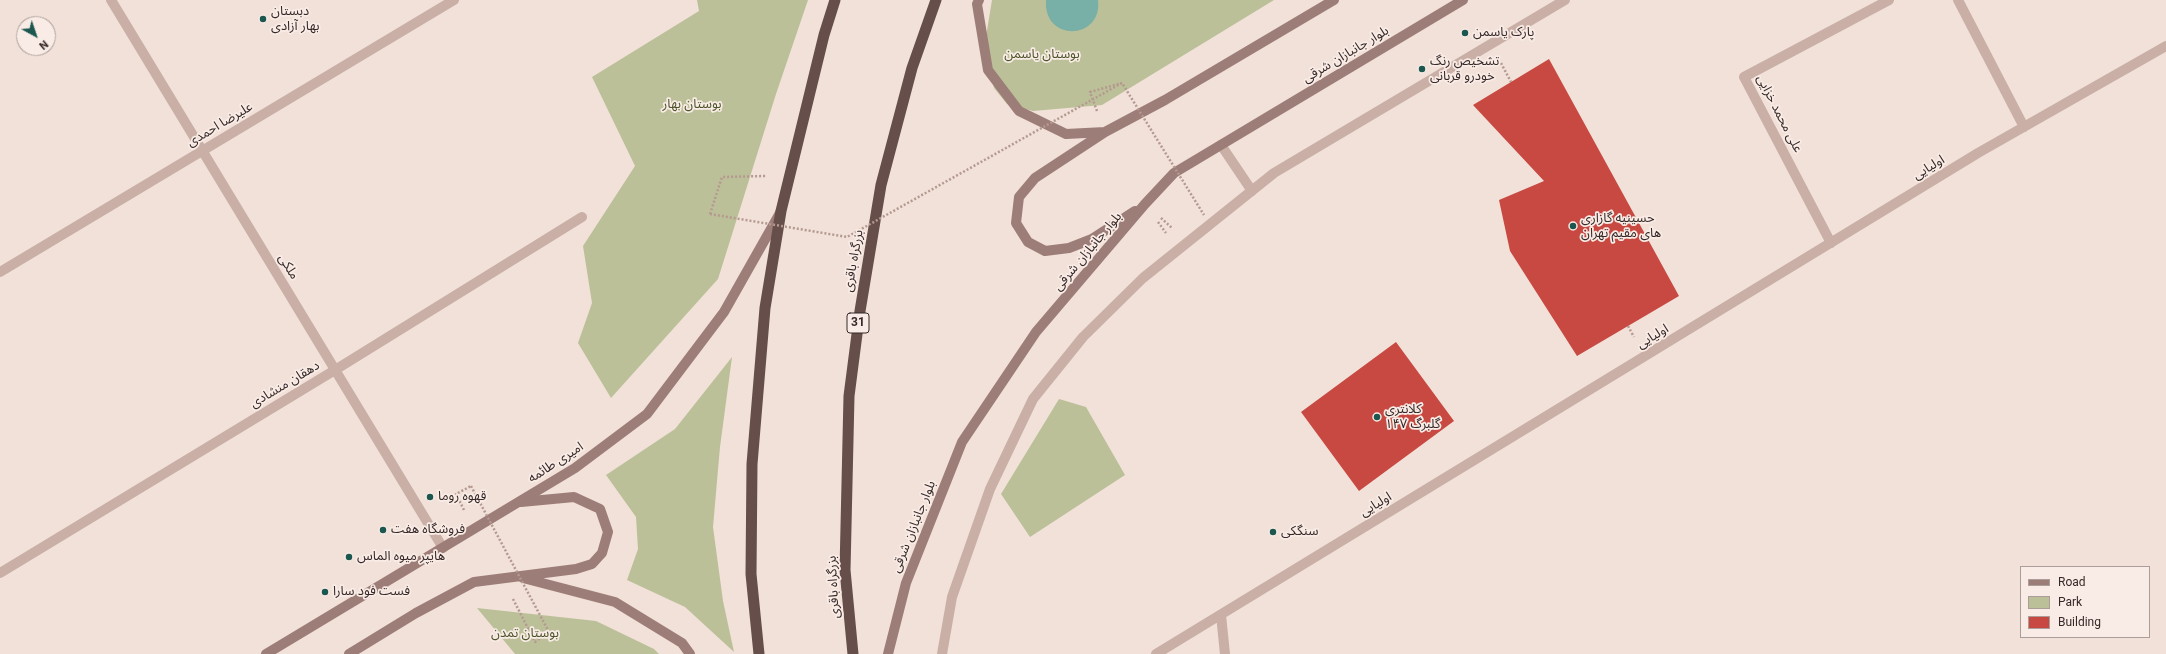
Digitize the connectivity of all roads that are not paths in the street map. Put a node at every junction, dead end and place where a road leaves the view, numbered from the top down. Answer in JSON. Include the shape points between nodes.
{"nodes":[{"id":1,"x":111,"y":0,"type":"edge"},
{"id":2,"x":454,"y":0,"type":"edge"},
{"id":3,"x":835,"y":0,"type":"edge"},
{"id":4,"x":936,"y":0,"type":"edge"},
{"id":5,"x":979,"y":0,"type":"edge"},
{"id":6,"x":1334,"y":0,"type":"edge"},
{"id":7,"x":1463,"y":0,"type":"edge"},
{"id":8,"x":1565,"y":0,"type":"edge"},
{"id":9,"x":1889,"y":0,"type":"edge"},
{"id":10,"x":1958,"y":0,"type":"edge"},
{"id":11,"x":2166,"y":46,"type":"edge"},
{"id":12,"x":2024,"y":127,"type":"junction"},
{"id":13,"x":1106,"y":132,"type":"junction"},
{"id":14,"x":1221,"y":145,"type":"junction"},
{"id":15,"x":203,"y":151,"type":"junction"},
{"id":16,"x":1252,"y":191,"type":"junction"},
{"id":17,"x":1145,"y":204,"type":"junction"},
{"id":18,"x":781,"y":211,"type":"junction"},
{"id":19,"x":582,"y":217,"type":"dead end"},
{"id":20,"x":1831,"y":243,"type":"junction"},
{"id":21,"x":0,"y":272,"type":"edge"},
{"id":22,"x":335,"y":370,"type":"junction"},
{"id":23,"x":517,"y":503,"type":"junction"},
{"id":24,"x":443,"y":548,"type":"junction"},
{"id":25,"x":0,"y":573,"type":"edge"},
{"id":26,"x":518,"y":576,"type":"junction"},
{"id":27,"x":1221,"y":615,"type":"junction"},
{"id":28,"x":266,"y":654,"type":"edge"},
{"id":29,"x":349,"y":654,"type":"edge"},
{"id":30,"x":690,"y":654,"type":"edge"},
{"id":31,"x":759,"y":654,"type":"edge"},
{"id":32,"x":853,"y":654,"type":"edge"},
{"id":33,"x":888,"y":654,"type":"edge"},
{"id":34,"x":942,"y":654,"type":"edge"},
{"id":35,"x":1156,"y":654,"type":"edge"},
{"id":36,"x":1225,"y":654,"type":"edge"}],
"edges":[{"from":1,"to":15,"type":"street","name":"ملکی"},
{"from":2,"to":15,"type":"street","name":"علیرضا احمدی"},
{"from":3,"to":18,"type":"highway"},
{"from":4,"to":32,"type":"highway","name":"بزرگراه باقری","number":"31","via":[[912,68],[881,185],[860,311],[850,396],[845,570]]},
{"from":5,"to":13,"type":"main road","via":[[988,70],[1019,111],[1066,134]]},
{"from":6,"to":13,"type":"main road"},
{"from":7,"to":14,"type":"main road","name":"بلوار جانبازان شرقی"},
{"from":8,"to":16,"type":"street","via":[[1274,173]]},
{"from":9,"to":20,"type":"street","name":"علی محمد خزایی","via":[[1744,77]]},
{"from":10,"to":12,"type":"street"},
{"from":11,"to":12,"type":"street","name":"اولیایی"},
{"from":12,"to":20,"type":"street","name":"اولیایی"},
{"from":13,"to":17,"type":"main road","via":[[1035,178],[1019,197],[1016,223],[1028,242],[1045,252],[1069,248],[1092,239]]},
{"from":14,"to":16,"type":"street"},
{"from":14,"to":17,"type":"main road","name":"بلوار جانبازان شرقی","via":[[1174,173]]},
{"from":15,"to":21,"type":"street","name":"علیرضا احمدی"},
{"from":15,"to":22,"type":"street","name":"ملکی"},
{"from":16,"to":34,"type":"street","via":[[1143,278],[1083,338],[1033,399],[990,489],[952,597]]},
{"from":17,"to":33,"type":"main road","name":"بلوار جانبازان شرقی","via":[[1036,332],[962,442],[906,583]]},
{"from":18,"to":23,"type":"main road","name":"امیری طائمه","via":[[724,312],[647,414],[575,468]]},
{"from":18,"to":31,"type":"highway","via":[[765,308],[752,464],[751,574]]},
{"from":19,"to":22,"type":"street","name":"دهقان منشادی"},
{"from":20,"to":27,"type":"street","name":"اولیایی"},
{"from":22,"to":24,"type":"street","name":"ملکی"},
{"from":22,"to":25,"type":"street","name":"دهقان منشادی"},
{"from":23,"to":24,"type":"main road","name":"امیری طائمه"},
{"from":23,"to":26,"type":"main road","via":[[574,497],[600,509],[608,532],[602,553],[592,564],[576,569]]},
{"from":24,"to":28,"type":"main road","name":"امیری طائمه"},
{"from":26,"to":29,"type":"main road","via":[[474,582],[416,613]]},
{"from":26,"to":30,"type":"main road","via":[[615,602],[682,643]]},
{"from":27,"to":35,"type":"street","name":"اولیایی"},
{"from":27,"to":36,"type":"street"}]}
